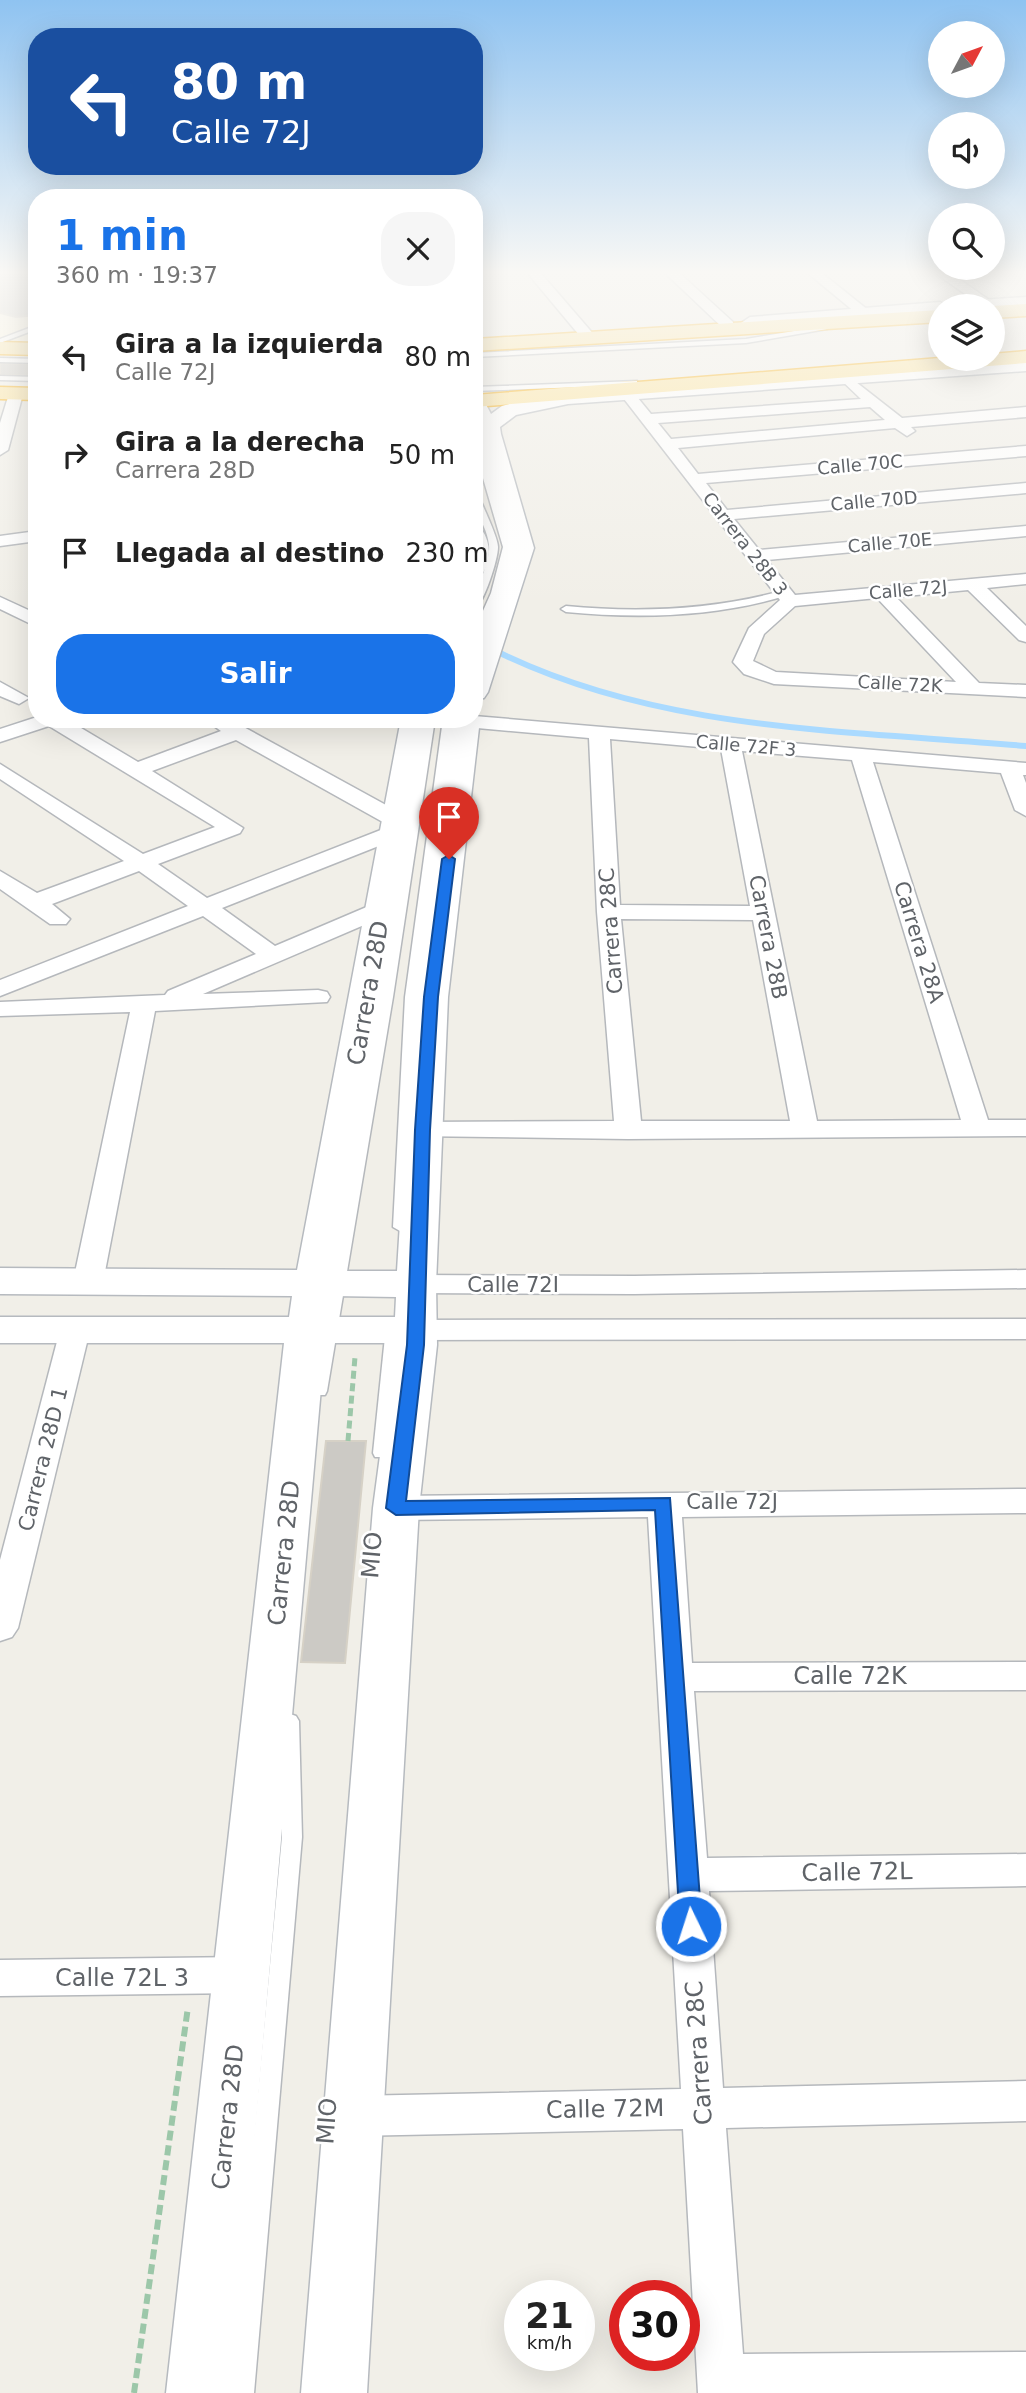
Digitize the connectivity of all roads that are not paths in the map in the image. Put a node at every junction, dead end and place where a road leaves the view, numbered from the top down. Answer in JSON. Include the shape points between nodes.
{"nodes":[{"id":1,"x":651,"y":382,"type":"edge"},
{"id":2,"x":707,"y":382,"type":"edge"},
{"id":3,"x":815,"y":382,"type":"edge"},
{"id":4,"x":842,"y":382,"type":"edge"},
{"id":5,"x":483,"y":388,"type":"edge"},
{"id":6,"x":18,"y":393,"type":"edge"},
{"id":7,"x":628,"y":395,"type":"junction"},
{"id":8,"x":483,"y":399,"type":"edge"},
{"id":9,"x":565,"y":399,"type":"junction"},
{"id":10,"x":483,"y":400,"type":"edge"},
{"id":11,"x":874,"y":402,"type":"junction"},
{"id":12,"x":1026,"y":412,"type":"edge"},
{"id":13,"x":646,"y":419,"type":"junction"},
{"id":14,"x":898,"y":424,"type":"junction"},
{"id":15,"x":483,"y":433,"type":"edge"},
{"id":16,"x":483,"y":437,"type":"edge"},
{"id":17,"x":666,"y":444,"type":"junction"},
{"id":18,"x":0,"y":450,"type":"edge"},
{"id":19,"x":1026,"y":451,"type":"edge"},
{"id":20,"x":939,"y":458,"type":"junction"},
{"id":21,"x":694,"y":479,"type":"junction"},
{"id":22,"x":1026,"y":488,"type":"edge"},
{"id":23,"x":978,"y":492,"type":"junction"},
{"id":24,"x":722,"y":515,"type":"junction"},
{"id":25,"x":483,"y":517,"type":"edge"},
{"id":26,"x":1025,"y":532,"type":"edge"},
{"id":27,"x":28,"y":537,"type":"edge"},
{"id":28,"x":5,"y":541,"type":"edge"},
{"id":29,"x":28,"y":550,"type":"edge"},
{"id":30,"x":754,"y":556,"type":"junction"},
{"id":31,"x":483,"y":568,"type":"edge"},
{"id":32,"x":1026,"y":579,"type":"edge"},
{"id":33,"x":972,"y":584,"type":"junction"},
{"id":34,"x":881,"y":593,"type":"junction"},
{"id":35,"x":501,"y":597,"type":"junction"},
{"id":36,"x":788,"y":597,"type":"junction"},
{"id":37,"x":0,"y":602,"type":"edge"},
{"id":38,"x":566,"y":609,"type":"dead end"},
{"id":39,"x":28,"y":617,"type":"edge"},
{"id":40,"x":483,"y":627,"type":"edge"},
{"id":41,"x":1026,"y":636,"type":"edge"},
{"id":42,"x":483,"y":654,"type":"edge"},
{"id":43,"x":774,"y":678,"type":"joint"},
{"id":44,"x":972,"y":687,"type":"junction"},
{"id":45,"x":0,"y":688,"type":"edge"},
{"id":46,"x":1026,"y":691,"type":"edge"},
{"id":47,"x":19,"y":698,"type":"dead end"},
{"id":48,"x":483,"y":710,"type":"edge"},
{"id":49,"x":28,"y":726,"type":"edge"},
{"id":50,"x":65,"y":728,"type":"edge"},
{"id":51,"x":230,"y":728,"type":"edge"},
{"id":52,"x":413,"y":728,"type":"edge"},
{"id":53,"x":429,"y":728,"type":"edge"},
{"id":54,"x":462,"y":728,"type":"edge"},
{"id":55,"x":463,"y":728,"type":"edge"},
{"id":56,"x":599,"y":731,"type":"junction"},
{"id":57,"x":237,"y":732,"type":"junction"},
{"id":58,"x":0,"y":736,"type":"edge"},
{"id":59,"x":732,"y":745,"type":"junction"},
{"id":60,"x":861,"y":757,"type":"junction"},
{"id":61,"x":1018,"y":768,"type":"edge"},
{"id":62,"x":136,"y":769,"type":"junction"},
{"id":63,"x":0,"y":770,"type":"edge"},
{"id":64,"x":1026,"y":810,"type":"edge"},
{"id":65,"x":397,"y":826,"type":"junction"},
{"id":66,"x":141,"y":862,"type":"junction"},
{"id":67,"x":0,"y":878,"type":"edge"},
{"id":68,"x":35,"y":902,"type":"junction"},
{"id":69,"x":206,"y":906,"type":"junction"},
{"id":70,"x":384,"y":908,"type":"junction"},
{"id":71,"x":609,"y":912,"type":"junction"},
{"id":72,"x":763,"y":914,"type":"junction"},
{"id":73,"x":58,"y":919,"type":"dead end"},
{"id":74,"x":273,"y":955,"type":"junction"},
{"id":75,"x":0,"y":989,"type":"edge"},
{"id":76,"x":318,"y":997,"type":"dead end"},
{"id":77,"x":153,"y":1003,"type":"junction"},
{"id":78,"x":0,"y":1009,"type":"edge"},
{"id":79,"x":805,"y":1128,"type":"junction"},
{"id":80,"x":978,"y":1128,"type":"junction"},
{"id":81,"x":1026,"y":1128,"type":"edge"},
{"id":82,"x":423,"y":1130,"type":"junction"},
{"id":83,"x":628,"y":1131,"type":"junction"},
{"id":84,"x":1026,"y":1279,"type":"edge"},
{"id":85,"x":0,"y":1281,"type":"edge"},
{"id":86,"x":88,"y":1282,"type":"junction"},
{"id":87,"x":404,"y":1291,"type":"junction"},
{"id":88,"x":329,"y":1314,"type":"junction"},
{"id":89,"x":1026,"y":1329,"type":"edge"},
{"id":90,"x":0,"y":1330,"type":"edge"},
{"id":91,"x":75,"y":1330,"type":"junction"},
{"id":92,"x":388,"y":1489,"type":"junction"},
{"id":93,"x":1026,"y":1501,"type":"edge"},
{"id":94,"x":664,"y":1503,"type":"junction"},
{"id":95,"x":0,"y":1628,"type":"edge"},
{"id":96,"x":1026,"y":1676,"type":"edge"},
{"id":97,"x":675,"y":1677,"type":"junction"},
{"id":98,"x":1026,"y":1870,"type":"edge"},
{"id":99,"x":688,"y":1875,"type":"junction"},
{"id":100,"x":243,"y":1975,"type":"junction"},
{"id":101,"x":0,"y":1978,"type":"edge"},
{"id":102,"x":1026,"y":2101,"type":"edge"},
{"id":103,"x":703,"y":2107,"type":"junction"},
{"id":104,"x":353,"y":2116,"type":"junction"},
{"id":105,"x":1026,"y":2376,"type":"edge"},
{"id":106,"x":721,"y":2385,"type":"edge"},
{"id":107,"x":199,"y":2393,"type":"edge"},
{"id":108,"x":242,"y":2393,"type":"edge"},
{"id":109,"x":334,"y":2393,"type":"edge"}],
"edges":[{"from":1,"to":5,"type":"lane"},
{"from":2,"to":8,"type":"highway"},
{"from":3,"to":7,"type":"street"},
{"from":4,"to":11,"type":"street"},
{"from":6,"to":18,"type":"street"},
{"from":7,"to":9,"type":"street"},
{"from":7,"to":13,"type":"street","name":"Carrera 28B 3"},
{"from":9,"to":10,"type":"street"},
{"from":9,"to":15,"type":"street","via":[[502,413]]},
{"from":11,"to":13,"type":"street"},
{"from":11,"to":14,"type":"street"},
{"from":12,"to":14,"type":"street"},
{"from":13,"to":17,"type":"street","name":"Carrera 28B 3"},
{"from":14,"to":17,"type":"street"},
{"from":14,"to":20,"type":"street"},
{"from":16,"to":35,"type":"street","via":[[522,548]]},
{"from":17,"to":21,"type":"street","name":"Carrera 28B 3"},
{"from":19,"to":20,"type":"street","name":"Calle 70C"},
{"from":20,"to":21,"type":"street","name":"Calle 70C"},
{"from":20,"to":23,"type":"street"},
{"from":21,"to":24,"type":"street","name":"Carrera 28B 3"},
{"from":22,"to":23,"type":"street","name":"Calle 70D"},
{"from":23,"to":24,"type":"street","name":"Calle 70D"},
{"from":23,"to":26,"type":"street"},
{"from":24,"to":30,"type":"street","name":"Carrera 28B 3"},
{"from":25,"to":31,"type":"lane","via":[[494,546]]},
{"from":26,"to":30,"type":"street","name":"Calle 70E"},
{"from":27,"to":28,"type":"street"},
{"from":28,"to":29,"type":"street"},
{"from":30,"to":36,"type":"street","name":"Carrera 28B 3"},
{"from":32,"to":33,"type":"street","name":"Calle 72J"},
{"from":33,"to":34,"type":"street","name":"Calle 72J"},
{"from":33,"to":41,"type":"street"},
{"from":34,"to":36,"type":"street","name":"Calle 72J"},
{"from":34,"to":44,"type":"street"},
{"from":35,"to":40,"type":"lane"},
{"from":35,"to":42,"type":"street"},
{"from":36,"to":38,"type":"lane","via":[[650,611]]},
{"from":36,"to":43,"type":"street","name":"Carrera 28B 3","via":[[750,638],[743,662]]},
{"from":37,"to":39,"type":"street"},
{"from":43,"to":44,"type":"street","name":"Calle 72K"},
{"from":44,"to":46,"type":"street","name":"Calle 72K"},
{"from":45,"to":47,"type":"street"},
{"from":48,"to":56,"type":"street","name":"Calle 72F 3"},
{"from":49,"to":58,"type":"street"},
{"from":50,"to":62,"type":"street"},
{"from":51,"to":57,"type":"street"},
{"from":52,"to":65,"type":"street","name":"Carrera 28D"},
{"from":53,"to":88,"type":"lane","via":[[387,997]]},
{"from":54,"to":87,"type":"lane","via":[[411,997],[403,1129]]},
{"from":55,"to":82,"type":"street","via":[[431,997]]},
{"from":56,"to":59,"type":"street","name":"Calle 72F 3"},
{"from":56,"to":71,"type":"street","name":"Carrera 28C"},
{"from":57,"to":62,"type":"street"},
{"from":57,"to":65,"type":"street"},
{"from":59,"to":60,"type":"street","name":"Calle 72F 3"},
{"from":59,"to":72,"type":"street","name":"Carrera 28B"},
{"from":60,"to":61,"type":"street","name":"Calle 72F 3"},
{"from":60,"to":80,"type":"street","name":"Carrera 28A"},
{"from":61,"to":64,"type":"street"},
{"from":62,"to":66,"type":"street","via":[[232,828]]},
{"from":63,"to":66,"type":"street"},
{"from":65,"to":69,"type":"street"},
{"from":65,"to":70,"type":"street","name":"Carrera 28D"},
{"from":66,"to":68,"type":"street"},
{"from":66,"to":69,"type":"street"},
{"from":67,"to":68,"type":"street"},
{"from":68,"to":73,"type":"street"},
{"from":69,"to":74,"type":"street"},
{"from":69,"to":75,"type":"street"},
{"from":70,"to":74,"type":"street"},
{"from":70,"to":88,"type":"street","name":"Carrera 28D"},
{"from":71,"to":72,"type":"street"},
{"from":71,"to":83,"type":"street","name":"Carrera 28C"},
{"from":72,"to":79,"type":"street","name":"Carrera 28B"},
{"from":74,"to":77,"type":"street"},
{"from":76,"to":77,"type":"street"},
{"from":77,"to":78,"type":"street"},
{"from":77,"to":86,"type":"street"},
{"from":79,"to":80,"type":"street"},
{"from":79,"to":83,"type":"street"},
{"from":80,"to":81,"type":"street"},
{"from":82,"to":83,"type":"street"},
{"from":82,"to":87,"type":"street"},
{"from":84,"to":87,"type":"street","name":"Calle 72I"},
{"from":85,"to":86,"type":"street","name":"Calle 72I"},
{"from":86,"to":88,"type":"street","name":"Calle 72I"},
{"from":87,"to":88,"type":"street","name":"Calle 72I"},
{"from":87,"to":89,"type":"street","name":"Calle 72I"},
{"from":87,"to":92,"type":"street"},
{"from":88,"to":91,"type":"street","name":"Calle 72I"},
{"from":88,"to":100,"type":"street","name":"Carrera 28D"},
{"from":88,"to":108,"type":"lane","via":[[309,1437],[293,1604],[289,1696],[292,1837]]},
{"from":90,"to":91,"type":"street","name":"Calle 72I"},
{"from":91,"to":95,"type":"street","name":"Carrera 28D 1"},
{"from":92,"to":94,"type":"street","name":"Calle 72J"},
{"from":92,"to":104,"type":"street"},
{"from":93,"to":94,"type":"street","name":"Calle 72J"},
{"from":94,"to":97,"type":"street","name":"Carrera 28C"},
{"from":96,"to":97,"type":"street","name":"Calle 72K"},
{"from":97,"to":99,"type":"street","name":"Carrera 28C"},
{"from":98,"to":99,"type":"street","name":"Calle 72L"},
{"from":99,"to":103,"type":"street","name":"Carrera 28C"},
{"from":100,"to":101,"type":"street","name":"Calle 72L 3"},
{"from":100,"to":107,"type":"street","name":"Carrera 28D"},
{"from":102,"to":103,"type":"street","name":"Calle 72M"},
{"from":103,"to":104,"type":"street","name":"Calle 72M"},
{"from":103,"to":106,"type":"street","name":"Carrera 28C"},
{"from":104,"to":109,"type":"street"},
{"from":105,"to":106,"type":"street"}]}
